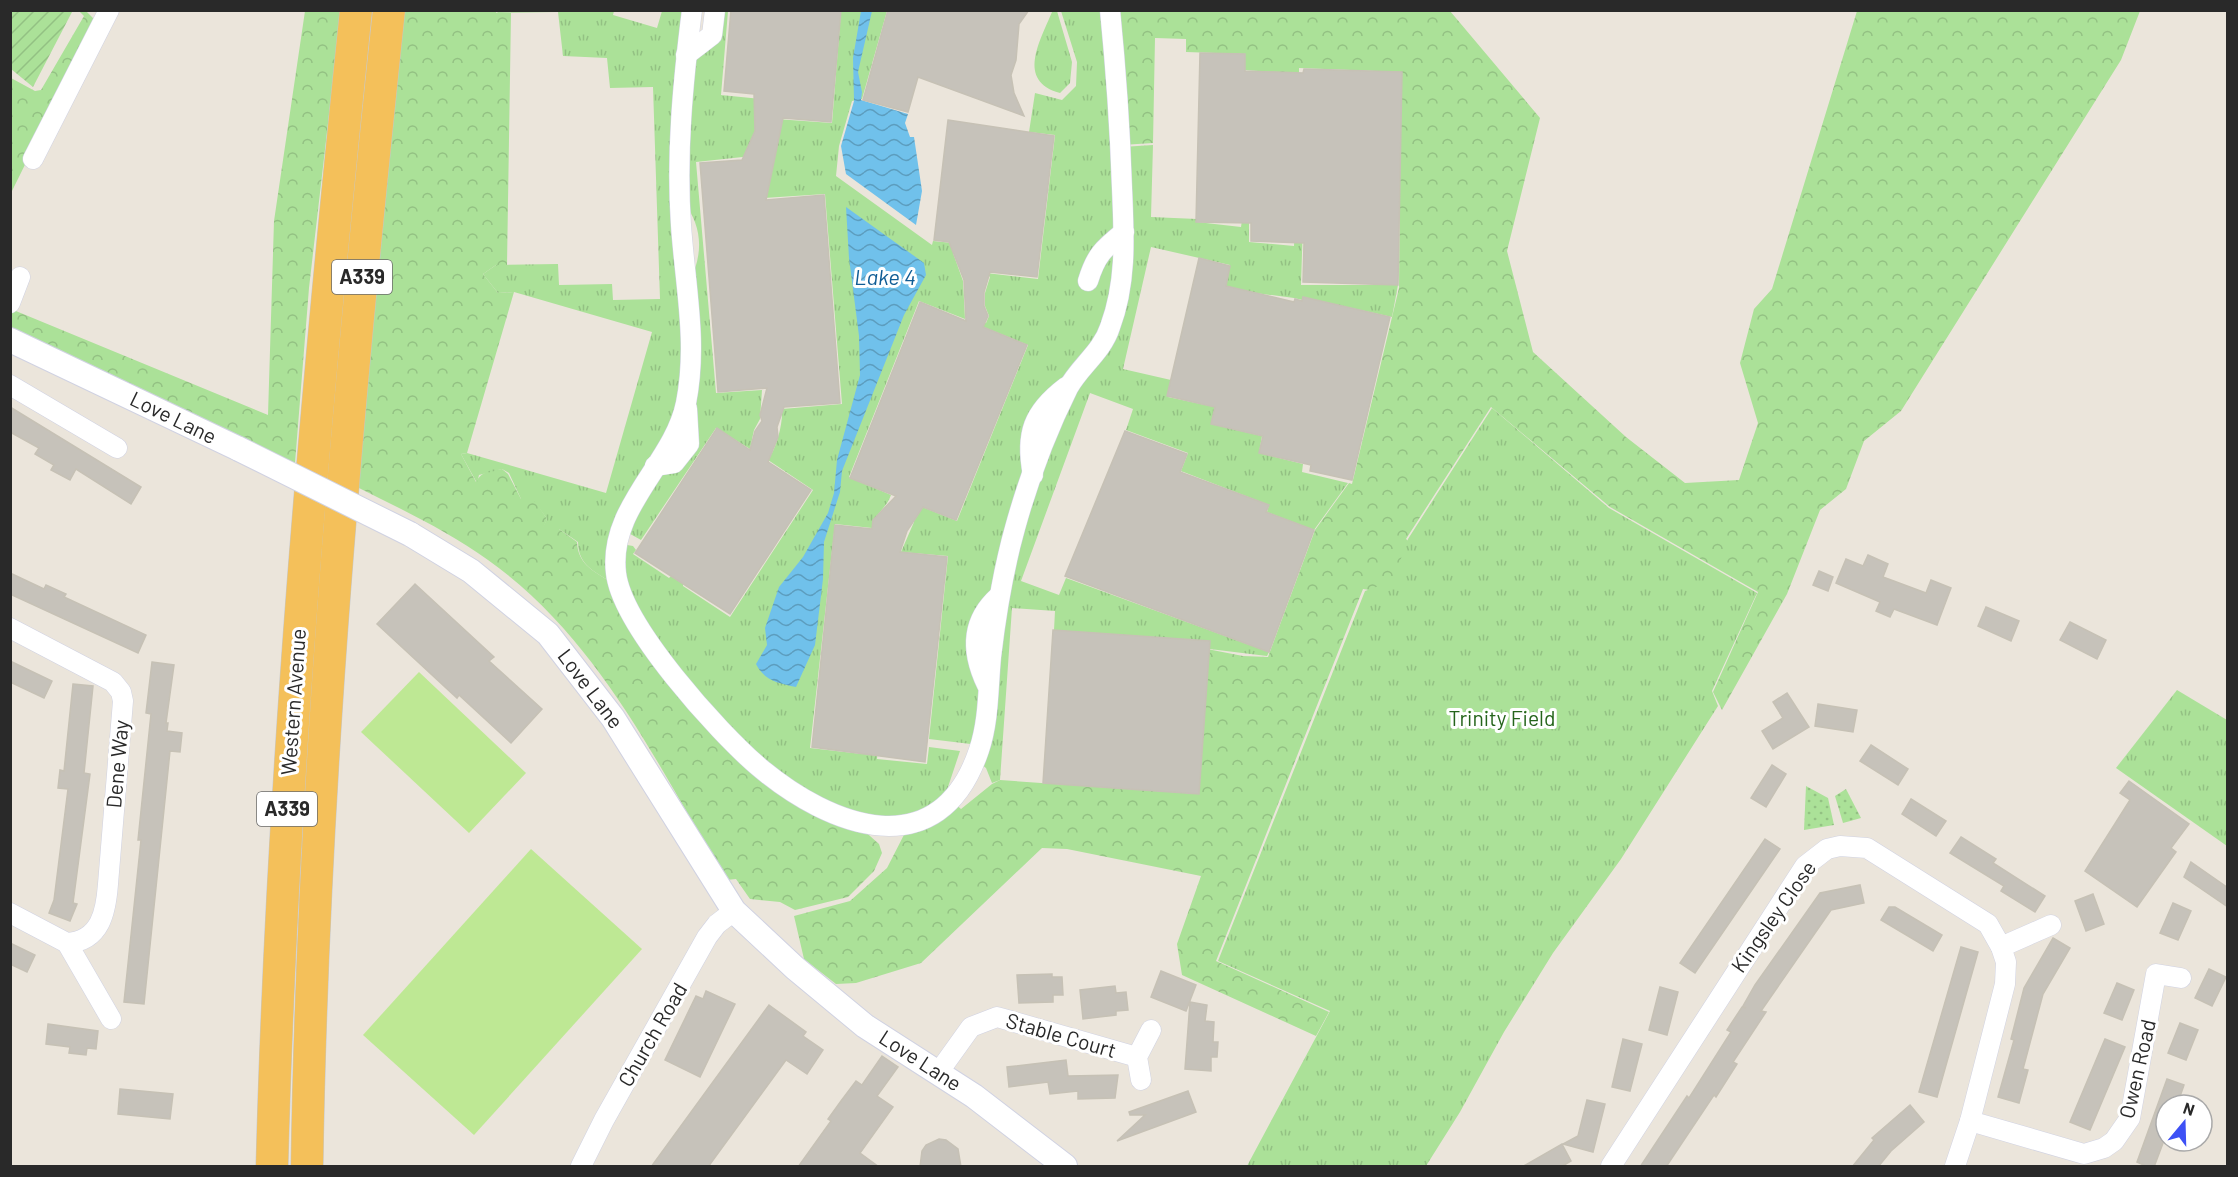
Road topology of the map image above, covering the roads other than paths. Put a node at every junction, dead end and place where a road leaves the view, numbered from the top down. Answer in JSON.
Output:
{"nodes":[{"id":1,"x":109,"y":10,"type":"edge"},
{"id":2,"x":356,"y":10,"type":"edge"},
{"id":3,"x":389,"y":10,"type":"edge"},
{"id":4,"x":692,"y":10,"type":"edge"},
{"id":5,"x":715,"y":10,"type":"edge"},
{"id":6,"x":1110,"y":10,"type":"edge"},
{"id":7,"x":686,"y":56,"type":"junction"},
{"id":8,"x":33,"y":159,"type":"dead end"},
{"id":9,"x":1124,"y":232,"type":"junction"},
{"id":10,"x":20,"y":277,"type":"dead end"},
{"id":11,"x":1088,"y":281,"type":"dead end"},
{"id":12,"x":10,"y":303,"type":"edge"},
{"id":13,"x":10,"y":340,"type":"edge"},
{"id":14,"x":10,"y":385,"type":"edge"},
{"id":15,"x":117,"y":448,"type":"dead end"},
{"id":16,"x":10,"y":628,"type":"edge"},
{"id":17,"x":734,"y":911,"type":"junction"},
{"id":18,"x":10,"y":913,"type":"edge"},
{"id":19,"x":2051,"y":925,"type":"dead end"},
{"id":20,"x":67,"y":943,"type":"junction"},
{"id":21,"x":2001,"y":947,"type":"junction"},
{"id":22,"x":2181,"y":978,"type":"dead end"},
{"id":23,"x":111,"y":1019,"type":"dead end"},
{"id":24,"x":1151,"y":1030,"type":"dead end"},
{"id":25,"x":1137,"y":1057,"type":"junction"},
{"id":26,"x":938,"y":1073,"type":"junction"},
{"id":27,"x":1141,"y":1080,"type":"dead end"},
{"id":28,"x":1970,"y":1121,"type":"junction"},
{"id":29,"x":272,"y":1167,"type":"edge"},
{"id":30,"x":307,"y":1167,"type":"edge"},
{"id":31,"x":581,"y":1167,"type":"edge"},
{"id":32,"x":1065,"y":1167,"type":"edge"},
{"id":33,"x":1611,"y":1167,"type":"edge"},
{"id":34,"x":1954,"y":1167,"type":"edge"}],
"edges":[{"from":1,"to":8,"type":"street"},
{"from":2,"to":29,"type":"highway","name":"Western Avenue","number":"A339"},
{"from":3,"to":30,"type":"highway","name":"Western Avenue","number":"A339"},
{"from":4,"to":7,"type":"street"},
{"from":5,"to":7,"type":"street"},
{"from":6,"to":9,"type":"street"},
{"from":7,"to":9,"type":"street"},
{"from":9,"to":11,"type":"street"},
{"from":10,"to":12,"type":"street"},
{"from":13,"to":17,"type":"street","name":"Love Lane","bridge":true},
{"from":14,"to":15,"type":"street"},
{"from":16,"to":20,"type":"street","name":"Dene Way"},
{"from":17,"to":26,"type":"street","name":"Love Lane"},
{"from":17,"to":31,"type":"street","name":"Church Road"},
{"from":18,"to":20,"type":"street"},
{"from":19,"to":21,"type":"street"},
{"from":20,"to":23,"type":"street"},
{"from":21,"to":28,"type":"street","name":"Kingsley Close"},
{"from":21,"to":33,"type":"street","name":"Kingsley Close"},
{"from":22,"to":28,"type":"street","name":"Owen Road"},
{"from":24,"to":25,"type":"street","name":"Stable Court"},
{"from":25,"to":26,"type":"street","name":"Stable Court"},
{"from":25,"to":27,"type":"street","name":"Stable Court"},
{"from":26,"to":32,"type":"street","name":"Love Lane"},
{"from":28,"to":34,"type":"street","name":"Kingsley Close"}]}
